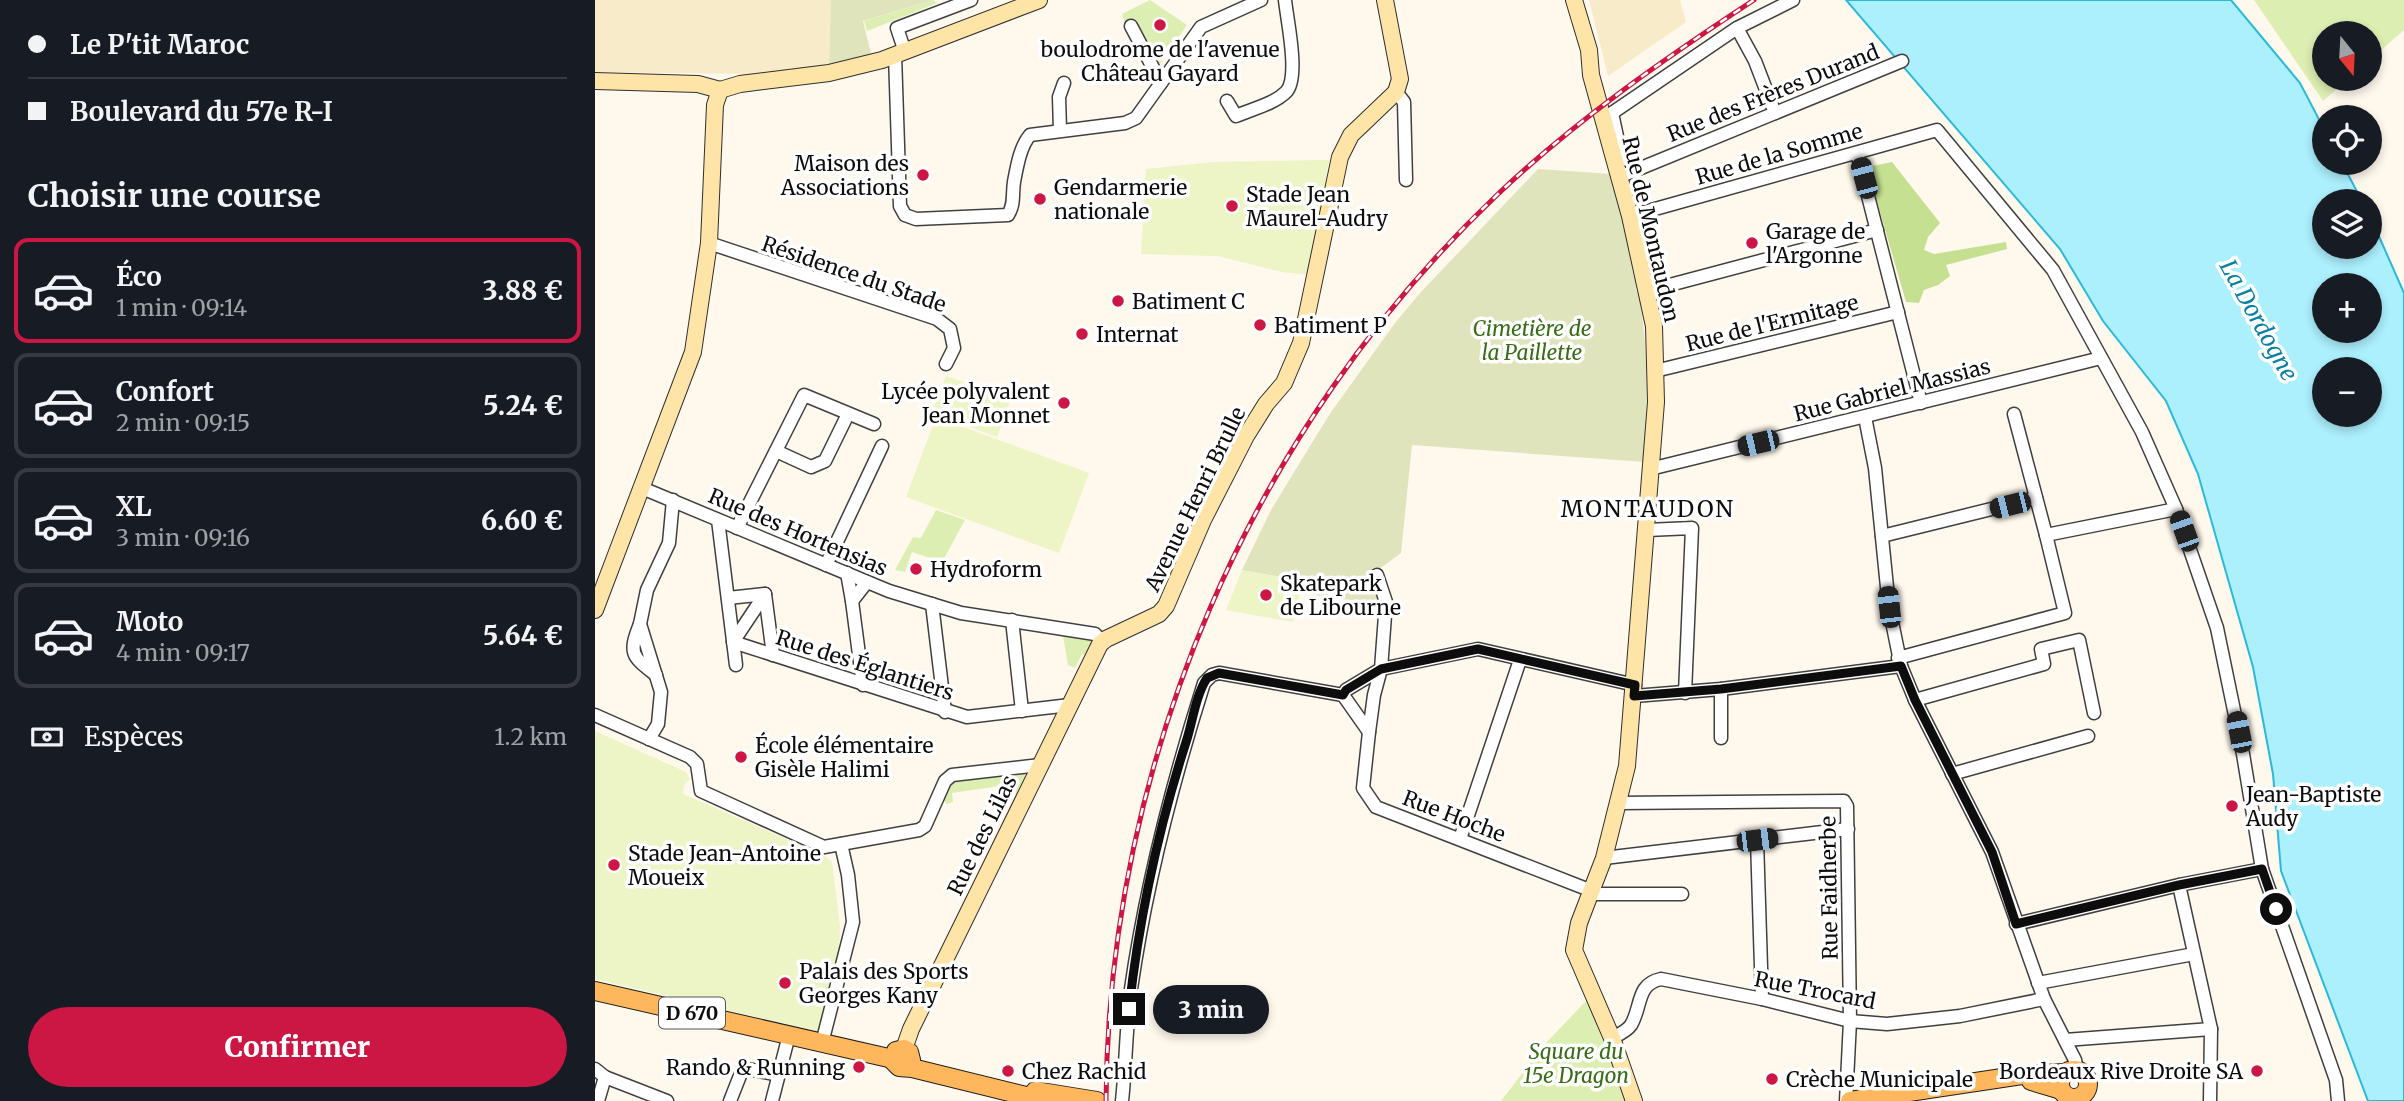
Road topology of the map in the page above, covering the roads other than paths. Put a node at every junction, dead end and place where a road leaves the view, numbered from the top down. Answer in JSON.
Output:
{"nodes":[{"id":1,"x":971,"y":0,"type":"edge"},
{"id":2,"x":1261,"y":0,"type":"edge"},
{"id":3,"x":1285,"y":0,"type":"edge"},
{"id":4,"x":1385,"y":0,"type":"edge"},
{"id":5,"x":1574,"y":0,"type":"edge"},
{"id":6,"x":1793,"y":0,"type":"edge"},
{"id":7,"x":1031,"y":2,"type":"edge"},
{"id":8,"x":946,"y":10,"type":"junction"},
{"id":9,"x":1131,"y":26,"type":"dead end"},
{"id":10,"x":1737,"y":28,"type":"junction"},
{"id":11,"x":953,"y":33,"type":"junction"},
{"id":12,"x":900,"y":54,"type":"junction"},
{"id":13,"x":1902,"y":61,"type":"dead end"},
{"id":14,"x":595,"y":81,"type":"edge"},
{"id":15,"x":1064,"y":83,"type":"dead end"},
{"id":16,"x":1161,"y":83,"type":"junction"},
{"id":17,"x":720,"y":90,"type":"junction"},
{"id":18,"x":1396,"y":92,"type":"junction"},
{"id":19,"x":1227,"y":101,"type":"dead end"},
{"id":20,"x":1775,"y":113,"type":"junction"},
{"id":21,"x":1607,"y":114,"type":"junction"},
{"id":22,"x":1060,"y":130,"type":"junction"},
{"id":23,"x":1857,"y":153,"type":"junction"},
{"id":24,"x":1619,"y":177,"type":"junction"},
{"id":25,"x":1406,"y":180,"type":"dead end"},
{"id":26,"x":1630,"y":216,"type":"junction"},
{"id":27,"x":1877,"y":230,"type":"junction"},
{"id":28,"x":709,"y":243,"type":"junction"},
{"id":29,"x":1647,"y":291,"type":"junction"},
{"id":30,"x":1898,"y":312,"type":"junction"},
{"id":31,"x":2101,"y":358,"type":"junction"},
{"id":32,"x":946,"y":364,"type":"dead end"},
{"id":33,"x":1655,"y":371,"type":"junction"},
{"id":34,"x":1921,"y":402,"type":"junction"},
{"id":35,"x":848,"y":414,"type":"junction"},
{"id":36,"x":2014,"y":414,"type":"dead end"},
{"id":37,"x":1865,"y":417,"type":"junction"},
{"id":38,"x":874,"y":424,"type":"dead end"},
{"id":39,"x":882,"y":446,"type":"dead end"},
{"id":40,"x":776,"y":452,"type":"junction"},
{"id":41,"x":1650,"y":468,"type":"junction"},
{"id":42,"x":642,"y":488,"type":"junction"},
{"id":43,"x":2036,"y":498,"type":"junction"},
{"id":44,"x":673,"y":500,"type":"junction"},
{"id":45,"x":2176,"y":509,"type":"junction"},
{"id":46,"x":718,"y":520,"type":"junction"},
{"id":47,"x":737,"y":528,"type":"junction"},
{"id":48,"x":1647,"y":530,"type":"junction"},
{"id":49,"x":2046,"y":535,"type":"junction"},
{"id":50,"x":1881,"y":536,"type":"junction"},
{"id":51,"x":826,"y":565,"type":"junction"},
{"id":52,"x":847,"y":573,"type":"junction"},
{"id":53,"x":1377,"y":575,"type":"dead end"},
{"id":54,"x":867,"y":582,"type":"junction"},
{"id":55,"x":765,"y":594,"type":"junction"},
{"id":56,"x":728,"y":598,"type":"junction"},
{"id":57,"x":852,"y":601,"type":"junction"},
{"id":58,"x":932,"y":604,"type":"junction"},
{"id":59,"x":949,"y":609,"type":"junction"},
{"id":60,"x":595,"y":610,"type":"edge"},
{"id":61,"x":1012,"y":620,"type":"junction"},
{"id":62,"x":935,"y":629,"type":"junction"},
{"id":63,"x":733,"y":642,"type":"junction"},
{"id":64,"x":1103,"y":642,"type":"junction"},
{"id":65,"x":773,"y":655,"type":"junction"},
{"id":66,"x":1520,"y":660,"type":"junction"},
{"id":67,"x":1899,"y":662,"type":"junction"},
{"id":68,"x":736,"y":665,"type":"dead end"},
{"id":69,"x":1381,"y":669,"type":"junction"},
{"id":70,"x":863,"y":685,"type":"junction"},
{"id":71,"x":1721,"y":689,"type":"junction"},
{"id":72,"x":1635,"y":690,"type":"junction"},
{"id":73,"x":1685,"y":692,"type":"junction"},
{"id":74,"x":1343,"y":695,"type":"junction"},
{"id":75,"x":1915,"y":700,"type":"junction"},
{"id":76,"x":1070,"y":705,"type":"junction"},
{"id":77,"x":1022,"y":711,"type":"junction"},
{"id":78,"x":944,"y":712,"type":"junction"},
{"id":79,"x":2094,"y":713,"type":"dead end"},
{"id":80,"x":595,"y":715,"type":"edge"},
{"id":81,"x":1369,"y":732,"type":"junction"},
{"id":82,"x":2088,"y":736,"type":"dead end"},
{"id":83,"x":1721,"y":738,"type":"dead end"},
{"id":84,"x":649,"y":739,"type":"junction"},
{"id":85,"x":1040,"y":765,"type":"junction"},
{"id":86,"x":1952,"y":774,"type":"junction"},
{"id":87,"x":1618,"y":803,"type":"junction"},
{"id":88,"x":1848,"y":829,"type":"junction"},
{"id":89,"x":1460,"y":839,"type":"junction"},
{"id":90,"x":1757,"y":840,"type":"junction"},
{"id":91,"x":841,"y":844,"type":"junction"},
{"id":92,"x":1604,"y":858,"type":"junction"},
{"id":93,"x":2262,"y":869,"type":"junction"},
{"id":94,"x":2179,"y":885,"type":"junction"},
{"id":95,"x":1591,"y":892,"type":"junction"},
{"id":96,"x":1682,"y":894,"type":"dead end"},
{"id":97,"x":2016,"y":924,"type":"junction"},
{"id":98,"x":2194,"y":954,"type":"junction"},
{"id":99,"x":2038,"y":983,"type":"junction"},
{"id":100,"x":595,"y":991,"type":"edge"},
{"id":101,"x":1762,"y":999,"type":"junction"},
{"id":102,"x":2044,"y":999,"type":"junction"},
{"id":103,"x":1850,"y":1021,"type":"junction"},
{"id":104,"x":2211,"y":1029,"type":"junction"},
{"id":105,"x":789,"y":1035,"type":"junction"},
{"id":106,"x":2065,"y":1040,"type":"junction"},
{"id":107,"x":822,"y":1043,"type":"junction"},
{"id":108,"x":1614,"y":1044,"type":"junction"},
{"id":109,"x":904,"y":1058,"type":"junction"},
{"id":110,"x":600,"y":1073,"type":"edge"},
{"id":111,"x":779,"y":1075,"type":"junction"},
{"id":112,"x":2067,"y":1078,"type":"junction"},
{"id":113,"x":2086,"y":1097,"type":"edge"},
{"id":114,"x":598,"y":1101,"type":"edge"},
{"id":115,"x":667,"y":1101,"type":"edge"},
{"id":116,"x":730,"y":1101,"type":"edge"},
{"id":117,"x":772,"y":1101,"type":"edge"},
{"id":118,"x":1046,"y":1101,"type":"edge"},
{"id":119,"x":1097,"y":1101,"type":"edge"},
{"id":120,"x":1122,"y":1101,"type":"edge"},
{"id":121,"x":1632,"y":1101,"type":"edge"},
{"id":122,"x":1848,"y":1101,"type":"edge"},
{"id":123,"x":1896,"y":1101,"type":"edge"},
{"id":124,"x":2210,"y":1101,"type":"edge"},
{"id":125,"x":2338,"y":1101,"type":"edge"}],
"edges":[{"from":1,"to":8,"type":"street"},
{"from":2,"to":16,"type":"street"},
{"from":3,"to":19,"type":"street"},
{"from":4,"to":18,"type":"street"},
{"from":5,"to":21,"type":"street","name":"Rue de Montaudon"},
{"from":6,"to":10,"type":"street"},
{"from":7,"to":11,"type":"street"},
{"from":8,"to":11,"type":"street"},
{"from":8,"to":12,"type":"street"},
{"from":9,"to":16,"type":"street"},
{"from":10,"to":20,"type":"street"},
{"from":10,"to":21,"type":"street"},
{"from":11,"to":12,"type":"street"},
{"from":12,"to":17,"type":"street"},
{"from":12,"to":22,"type":"street"},
{"from":13,"to":20,"type":"street","name":"Rue des Frères Durand"},
{"from":14,"to":17,"type":"street"},
{"from":15,"to":22,"type":"street"},
{"from":16,"to":22,"type":"street"},
{"from":17,"to":28,"type":"street"},
{"from":18,"to":25,"type":"street"},
{"from":18,"to":64,"type":"street","name":"Avenue Henri Brulle"},
{"from":20,"to":24,"type":"street","name":"Rue des Frères Durand"},
{"from":21,"to":24,"type":"street","name":"Rue de Montaudon"},
{"from":23,"to":26,"type":"street","name":"Rue de la Somme"},
{"from":23,"to":27,"type":"street"},
{"from":23,"to":31,"type":"street","name":"Rue de la Somme"},
{"from":24,"to":26,"type":"street","name":"Rue de Montaudon"},
{"from":26,"to":29,"type":"street","name":"Rue de Montaudon"},
{"from":27,"to":29,"type":"street"},
{"from":27,"to":30,"type":"street"},
{"from":28,"to":32,"type":"street","name":"Résidence du Stade"},
{"from":28,"to":42,"type":"street"},
{"from":29,"to":33,"type":"street","name":"Rue de Montaudon"},
{"from":30,"to":33,"type":"street","name":"Rue de l'Ermitage"},
{"from":30,"to":34,"type":"street"},
{"from":31,"to":34,"type":"street","name":"Rue Gabriel Massias"},
{"from":31,"to":45,"type":"street"},
{"from":33,"to":41,"type":"street","name":"Rue de Montaudon"},
{"from":34,"to":37,"type":"street","name":"Rue Gabriel Massias"},
{"from":35,"to":38,"type":"street"},
{"from":35,"to":40,"type":"street"},
{"from":35,"to":40,"type":"street"},
{"from":36,"to":43,"type":"street"},
{"from":37,"to":41,"type":"street","name":"Rue Gabriel Massias"},
{"from":37,"to":50,"type":"street"},
{"from":39,"to":51,"type":"street"},
{"from":40,"to":47,"type":"street"},
{"from":41,"to":48,"type":"street","name":"Rue de Montaudon"},
{"from":42,"to":44,"type":"street","name":"Rue des Hortensias"},
{"from":42,"to":60,"type":"street"},
{"from":43,"to":49,"type":"street"},
{"from":43,"to":50,"type":"street"},
{"from":44,"to":46,"type":"street","name":"Rue des Hortensias"},
{"from":44,"to":84,"type":"street"},
{"from":45,"to":49,"type":"street"},
{"from":45,"to":93,"type":"street"},
{"from":46,"to":47,"type":"street","name":"Rue des Hortensias"},
{"from":46,"to":56,"type":"street"},
{"from":47,"to":51,"type":"street","name":"Rue des Hortensias"},
{"from":48,"to":72,"type":"street","name":"Rue de Montaudon"},
{"from":48,"to":73,"type":"street"},
{"from":49,"to":67,"type":"street"},
{"from":50,"to":67,"type":"street"},
{"from":51,"to":52,"type":"street","name":"Rue des Hortensias"},
{"from":52,"to":54,"type":"street","name":"Rue des Hortensias"},
{"from":52,"to":57,"type":"street"},
{"from":53,"to":69,"type":"street","name":"Rue Hoche"},
{"from":54,"to":57,"type":"street"},
{"from":54,"to":58,"type":"street","name":"Rue des Hortensias"},
{"from":55,"to":56,"type":"street"},
{"from":55,"to":63,"type":"street"},
{"from":55,"to":65,"type":"street"},
{"from":56,"to":63,"type":"street"},
{"from":57,"to":70,"type":"street"},
{"from":58,"to":59,"type":"street","name":"Rue des Hortensias"},
{"from":58,"to":62,"type":"street"},
{"from":59,"to":61,"type":"street","name":"Rue des Hortensias"},
{"from":59,"to":62,"type":"street"},
{"from":61,"to":64,"type":"street","name":"Rue des Hortensias"},
{"from":61,"to":77,"type":"street"},
{"from":62,"to":78,"type":"street"},
{"from":63,"to":65,"type":"street","name":"Rue des Églantiers"},
{"from":63,"to":68,"type":"street"},
{"from":64,"to":76,"type":"street","name":"Rue des Lilas"},
{"from":65,"to":70,"type":"street","name":"Rue des Églantiers"},
{"from":66,"to":69,"type":"street"},
{"from":66,"to":72,"type":"street"},
{"from":66,"to":89,"type":"street"},
{"from":67,"to":71,"type":"street"},
{"from":67,"to":75,"type":"street"},
{"from":69,"to":74,"type":"street"},
{"from":69,"to":81,"type":"street","name":"Rue Hoche"},
{"from":70,"to":78,"type":"street","name":"Rue des Églantiers"},
{"from":71,"to":73,"type":"street"},
{"from":71,"to":83,"type":"street"},
{"from":72,"to":73,"type":"street"},
{"from":72,"to":87,"type":"street","name":"Rue de Montaudon"},
{"from":74,"to":81,"type":"street"},
{"from":74,"to":120,"type":"street"},
{"from":75,"to":79,"type":"street"},
{"from":75,"to":86,"type":"street"},
{"from":76,"to":77,"type":"street","name":"Rue des Églantiers"},
{"from":76,"to":85,"type":"street","name":"Rue des Lilas"},
{"from":77,"to":78,"type":"street","name":"Rue des Églantiers"},
{"from":80,"to":84,"type":"street"},
{"from":81,"to":89,"type":"street","name":"Rue Hoche"},
{"from":82,"to":86,"type":"street"},
{"from":84,"to":91,"type":"street"},
{"from":85,"to":91,"type":"street"},
{"from":85,"to":109,"type":"street","name":"Rue des Lilas"},
{"from":86,"to":97,"type":"street"},
{"from":87,"to":88,"type":"street","name":"Rue Faidherbe"},
{"from":87,"to":92,"type":"street","name":"Rue de Montaudon"},
{"from":88,"to":90,"type":"street"},
{"from":88,"to":103,"type":"street","name":"Rue Faidherbe"},
{"from":89,"to":95,"type":"street","name":"Rue Hoche"},
{"from":90,"to":92,"type":"street"},
{"from":90,"to":101,"type":"street"},
{"from":91,"to":107,"type":"street"},
{"from":92,"to":95,"type":"street","name":"Rue de Montaudon"},
{"from":93,"to":94,"type":"street"},
{"from":93,"to":125,"type":"street"},
{"from":94,"to":97,"type":"street"},
{"from":94,"to":98,"type":"street"},
{"from":95,"to":96,"type":"street"},
{"from":95,"to":108,"type":"street","name":"Rue de Montaudon"},
{"from":97,"to":99,"type":"street"},
{"from":98,"to":99,"type":"street"},
{"from":98,"to":104,"type":"street"},
{"from":99,"to":102,"type":"street"},
{"from":100,"to":105,"type":"main road","number":"D 670"},
{"from":101,"to":103,"type":"street","name":"Rue Trocard"},
{"from":101,"to":108,"type":"street","name":"Rue Trocard"},
{"from":102,"to":103,"type":"street","name":"Rue Trocard"},
{"from":102,"to":106,"type":"street"},
{"from":103,"to":122,"type":"street","name":"Rue Faidherbe"},
{"from":104,"to":106,"type":"street"},
{"from":104,"to":124,"type":"street"},
{"from":105,"to":107,"type":"main road","number":"D 670"},
{"from":105,"to":111,"type":"street"},
{"from":106,"to":112,"type":"street"},
{"from":107,"to":109,"type":"main road","number":"D 670"},
{"from":108,"to":121,"type":"street","name":"Rue de Montaudon"},
{"from":109,"to":118,"type":"main road","number":"D 670"},
{"from":109,"to":119,"type":"main road","number":"D 670"},
{"from":110,"to":114,"type":"street"},
{"from":110,"to":115,"type":"street"},
{"from":111,"to":116,"type":"street"},
{"from":111,"to":117,"type":"street"},
{"from":112,"to":113,"type":"main road"},
{"from":112,"to":113,"type":"main road"},
{"from":112,"to":122,"type":"main road"},
{"from":112,"to":123,"type":"main road"}]}
